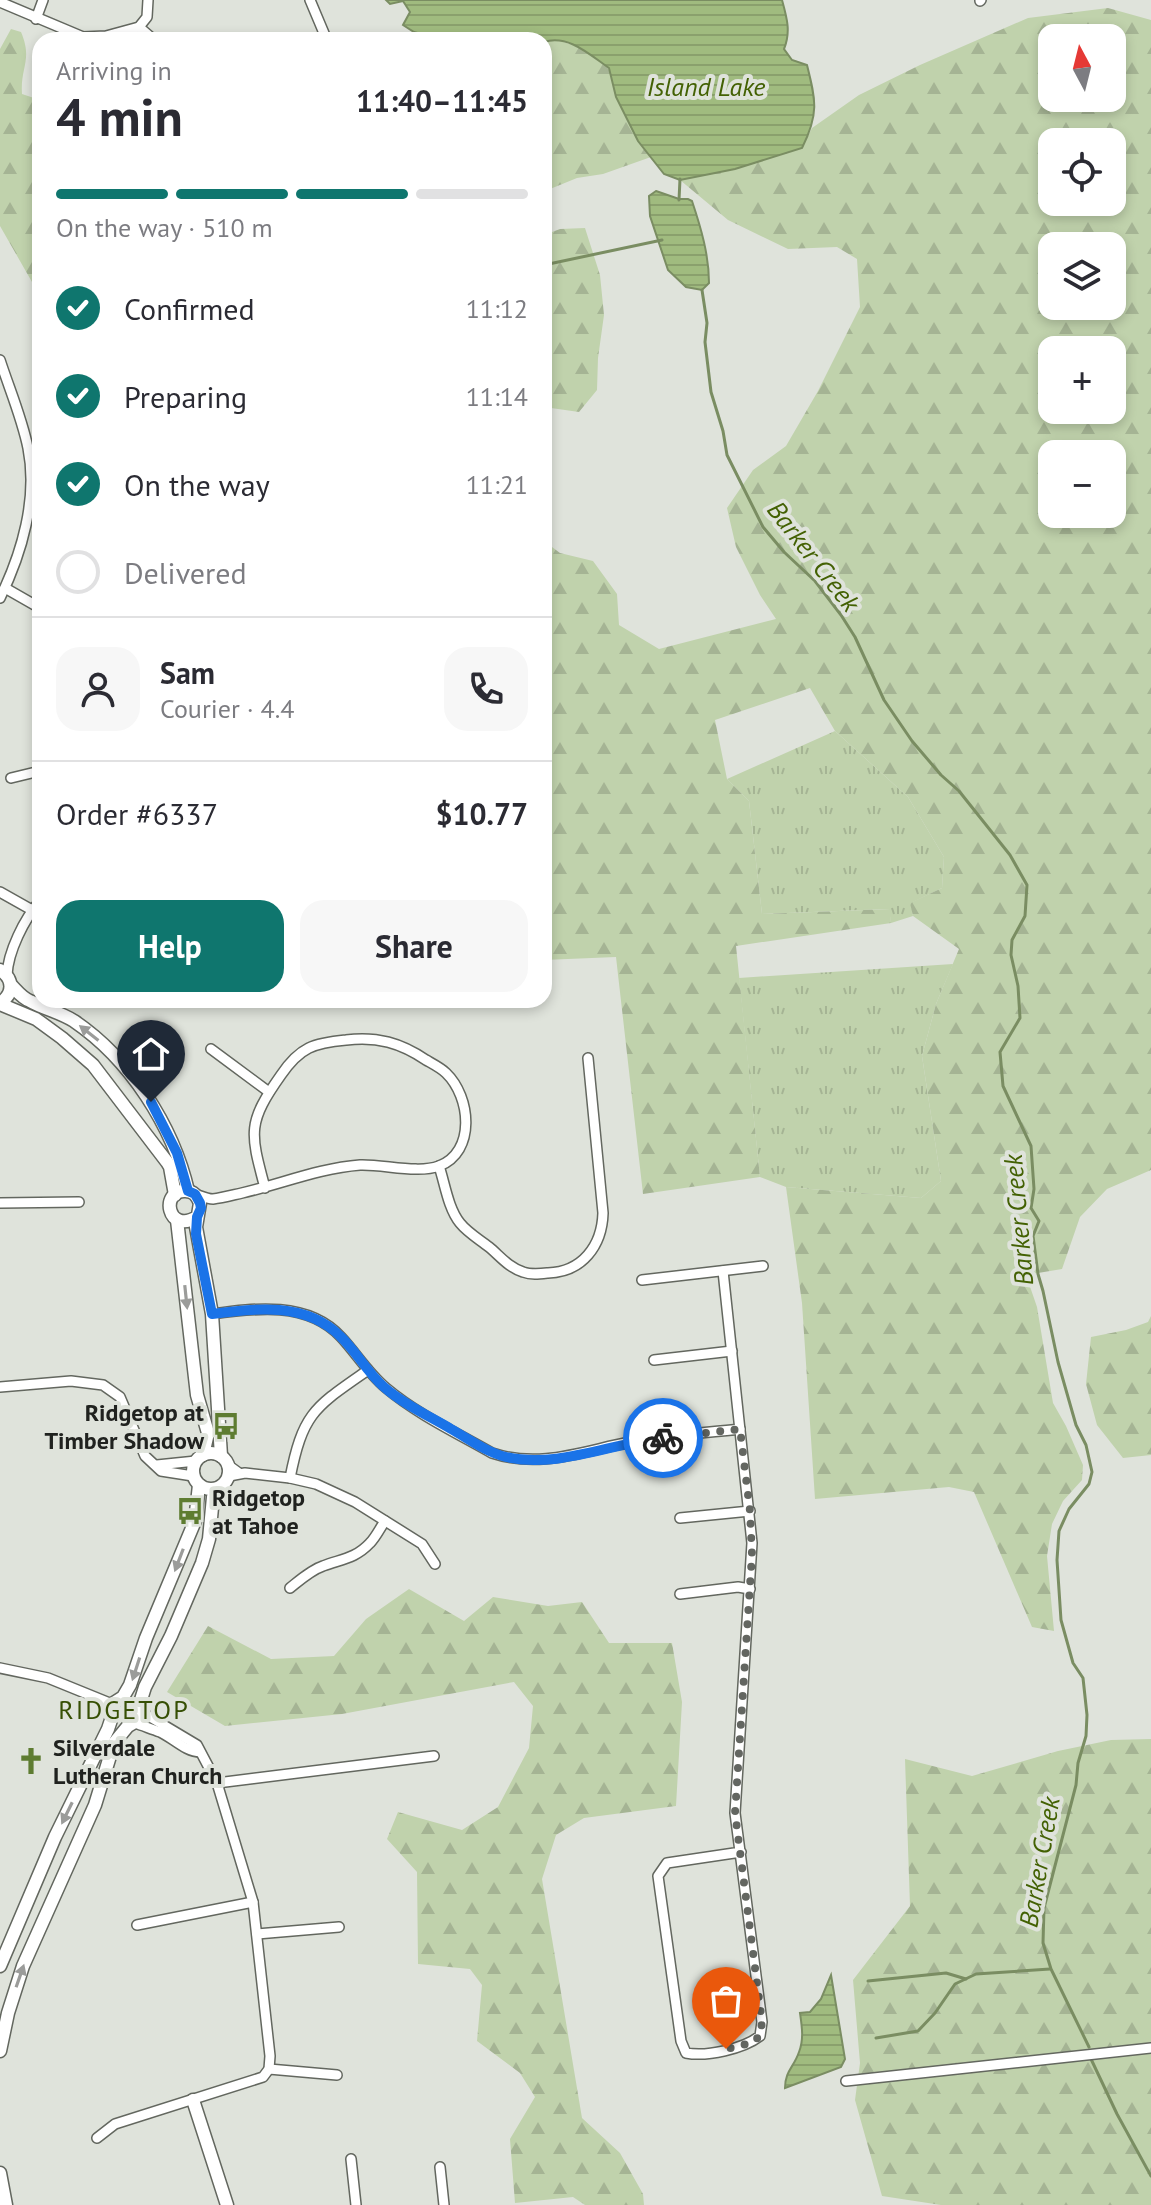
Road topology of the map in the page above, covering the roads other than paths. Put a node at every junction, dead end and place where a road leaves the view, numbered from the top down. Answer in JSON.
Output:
{"nodes":[{"id":1,"x":43,"y":0,"type":"edge"},
{"id":2,"x":148,"y":0,"type":"edge"},
{"id":3,"x":310,"y":0,"type":"edge"},
{"id":4,"x":0,"y":2,"type":"edge"},
{"id":5,"x":36,"y":19,"type":"junction"},
{"id":6,"x":139,"y":27,"type":"junction"},
{"id":7,"x":70,"y":32,"type":"edge"},
{"id":8,"x":121,"y":32,"type":"edge"},
{"id":9,"x":145,"y":32,"type":"edge"},
{"id":10,"x":323,"y":32,"type":"edge"},
{"id":11,"x":0,"y":360,"type":"edge"},
{"id":12,"x":2,"y":593,"type":"edge"},
{"id":13,"x":32,"y":605,"type":"edge"},
{"id":14,"x":32,"y":773,"type":"edge"},
{"id":15,"x":11,"y":778,"type":"dead end"},
{"id":16,"x":0,"y":892,"type":"edge"},
{"id":17,"x":32,"y":910,"type":"joint"},
{"id":18,"x":5,"y":971,"type":"edge"},
{"id":19,"x":32,"y":1003,"type":"edge"},
{"id":20,"x":0,"y":1004,"type":"edge"},
{"id":21,"x":47,"y":1008,"type":"edge"},
{"id":22,"x":211,"y":1049,"type":"dead end"},
{"id":23,"x":588,"y":1058,"type":"dead end"},
{"id":24,"x":269,"y":1092,"type":"junction"},
{"id":25,"x":439,"y":1166,"type":"junction"},
{"id":26,"x":265,"y":1188,"type":"junction"},
{"id":27,"x":186,"y":1193,"type":"junction"},
{"id":28,"x":79,"y":1202,"type":"dead end"},
{"id":29,"x":0,"y":1203,"type":"edge"},
{"id":30,"x":202,"y":1208,"type":"junction"},
{"id":31,"x":177,"y":1220,"type":"junction"},
{"id":32,"x":763,"y":1266,"type":"dead end"},
{"id":33,"x":723,"y":1271,"type":"junction"},
{"id":34,"x":642,"y":1280,"type":"dead end"},
{"id":35,"x":212,"y":1314,"type":"junction"},
{"id":36,"x":732,"y":1351,"type":"junction"},
{"id":37,"x":654,"y":1360,"type":"dead end"},
{"id":38,"x":368,"y":1370,"type":"junction"},
{"id":39,"x":0,"y":1387,"type":"edge"},
{"id":40,"x":740,"y":1429,"type":"junction"},
{"id":41,"x":199,"y":1458,"type":"junction"},
{"id":42,"x":157,"y":1465,"type":"junction"},
{"id":43,"x":229,"y":1467,"type":"junction"},
{"id":44,"x":290,"y":1478,"type":"junction"},
{"id":45,"x":196,"y":1480,"type":"junction"},
{"id":46,"x":218,"y":1488,"type":"junction"},
{"id":47,"x":750,"y":1511,"type":"junction"},
{"id":48,"x":680,"y":1518,"type":"dead end"},
{"id":49,"x":385,"y":1521,"type":"junction"},
{"id":50,"x":435,"y":1564,"type":"dead end"},
{"id":51,"x":290,"y":1588,"type":"dead end"},
{"id":52,"x":750,"y":1589,"type":"junction"},
{"id":53,"x":680,"y":1594,"type":"dead end"},
{"id":54,"x":0,"y":1668,"type":"edge"},
{"id":55,"x":115,"y":1706,"type":"junction"},
{"id":56,"x":135,"y":1716,"type":"junction"},
{"id":57,"x":434,"y":1756,"type":"dead end"},
{"id":58,"x":217,"y":1783,"type":"junction"},
{"id":59,"x":741,"y":1852,"type":"junction"},
{"id":60,"x":253,"y":1902,"type":"junction"},
{"id":61,"x":137,"y":1925,"type":"dead end"},
{"id":62,"x":339,"y":1927,"type":"dead end"},
{"id":63,"x":257,"y":1934,"type":"junction"},
{"id":64,"x":0,"y":1966,"type":"edge"},
{"id":65,"x":1151,"y":2048,"type":"edge"},
{"id":66,"x":0,"y":2051,"type":"edge"},
{"id":67,"x":269,"y":2069,"type":"junction"},
{"id":68,"x":337,"y":2075,"type":"dead end"},
{"id":69,"x":846,"y":2081,"type":"dead end"},
{"id":70,"x":193,"y":2100,"type":"junction"},
{"id":71,"x":97,"y":2138,"type":"dead end"},
{"id":72,"x":351,"y":2159,"type":"dead end"},
{"id":73,"x":440,"y":2167,"type":"dead end"},
{"id":74,"x":0,"y":2173,"type":"edge"},
{"id":75,"x":6,"y":2205,"type":"edge"},
{"id":76,"x":227,"y":2205,"type":"edge"},
{"id":77,"x":356,"y":2205,"type":"edge"},
{"id":78,"x":444,"y":2205,"type":"edge"}],
"edges":[{"from":1,"to":5,"type":"street"},
{"from":2,"to":6,"type":"street"},
{"from":3,"to":10,"type":"street"},
{"from":4,"to":5,"type":"street"},
{"from":5,"to":7,"type":"street"},
{"from":6,"to":8,"type":"street"},
{"from":6,"to":9,"type":"street"},
{"from":11,"to":12,"type":"street"},
{"from":12,"to":13,"type":"street"},
{"from":14,"to":15,"type":"street"},
{"from":16,"to":17,"type":"street"},
{"from":17,"to":18,"type":"street"},
{"from":19,"to":18,"type":"main road","one_way":true},
{"from":18,"to":20,"type":"main road"},
{"from":20,"to":27,"type":"main road"},
{"from":27,"to":21,"type":"main road","one_way":true},
{"from":22,"to":24,"type":"street"},
{"from":23,"to":25,"type":"street"},
{"from":24,"to":25,"type":"street"},
{"from":24,"to":26,"type":"street"},
{"from":25,"to":26,"type":"street"},
{"from":26,"to":30,"type":"street"},
{"from":27,"to":30,"type":"main road"},
{"from":27,"to":31,"type":"main road"},
{"from":28,"to":29,"type":"street"},
{"from":30,"to":31,"type":"main road"},
{"from":30,"to":35,"type":"main road"},
{"from":31,"to":41,"type":"main road","one_way":true},
{"from":32,"to":33,"type":"street"},
{"from":33,"to":34,"type":"street"},
{"from":33,"to":36,"type":"street"},
{"from":35,"to":38,"type":"street"},
{"from":35,"to":43,"type":"main road"},
{"from":36,"to":37,"type":"street"},
{"from":36,"to":40,"type":"street"},
{"from":38,"to":40,"type":"street"},
{"from":38,"to":44,"type":"street"},
{"from":39,"to":42,"type":"street"},
{"from":40,"to":47,"type":"street"},
{"from":41,"to":42,"type":"street"},
{"from":41,"to":43,"type":"main road"},
{"from":41,"to":45,"type":"main road"},
{"from":42,"to":45,"type":"street"},
{"from":43,"to":44,"type":"street"},
{"from":43,"to":46,"type":"main road"},
{"from":44,"to":49,"type":"street"},
{"from":45,"to":46,"type":"main road"},
{"from":45,"to":55,"type":"main road","one_way":true},
{"from":46,"to":56,"type":"main road"},
{"from":47,"to":48,"type":"street"},
{"from":47,"to":52,"type":"street"},
{"from":49,"to":50,"type":"street"},
{"from":49,"to":51,"type":"street"},
{"from":52,"to":53,"type":"street"},
{"from":52,"to":59,"type":"street"},
{"from":54,"to":55,"type":"street"},
{"from":55,"to":56,"type":"main road"},
{"from":55,"to":56,"type":"main road"},
{"from":55,"to":64,"type":"main road","one_way":true},
{"from":56,"to":58,"type":"street"},
{"from":66,"to":56,"type":"main road","one_way":true},
{"from":57,"to":58,"type":"street"},
{"from":58,"to":60,"type":"street"},
{"from":59,"to":59,"type":"street"},
{"from":60,"to":61,"type":"street"},
{"from":60,"to":63,"type":"street"},
{"from":62,"to":63,"type":"street"},
{"from":63,"to":67,"type":"street"},
{"from":65,"to":69,"type":"street"},
{"from":67,"to":68,"type":"street"},
{"from":67,"to":70,"type":"street"},
{"from":70,"to":71,"type":"street"},
{"from":70,"to":76,"type":"main road"},
{"from":72,"to":77,"type":"street"},
{"from":73,"to":78,"type":"street"},
{"from":74,"to":75,"type":"main road"}]}
